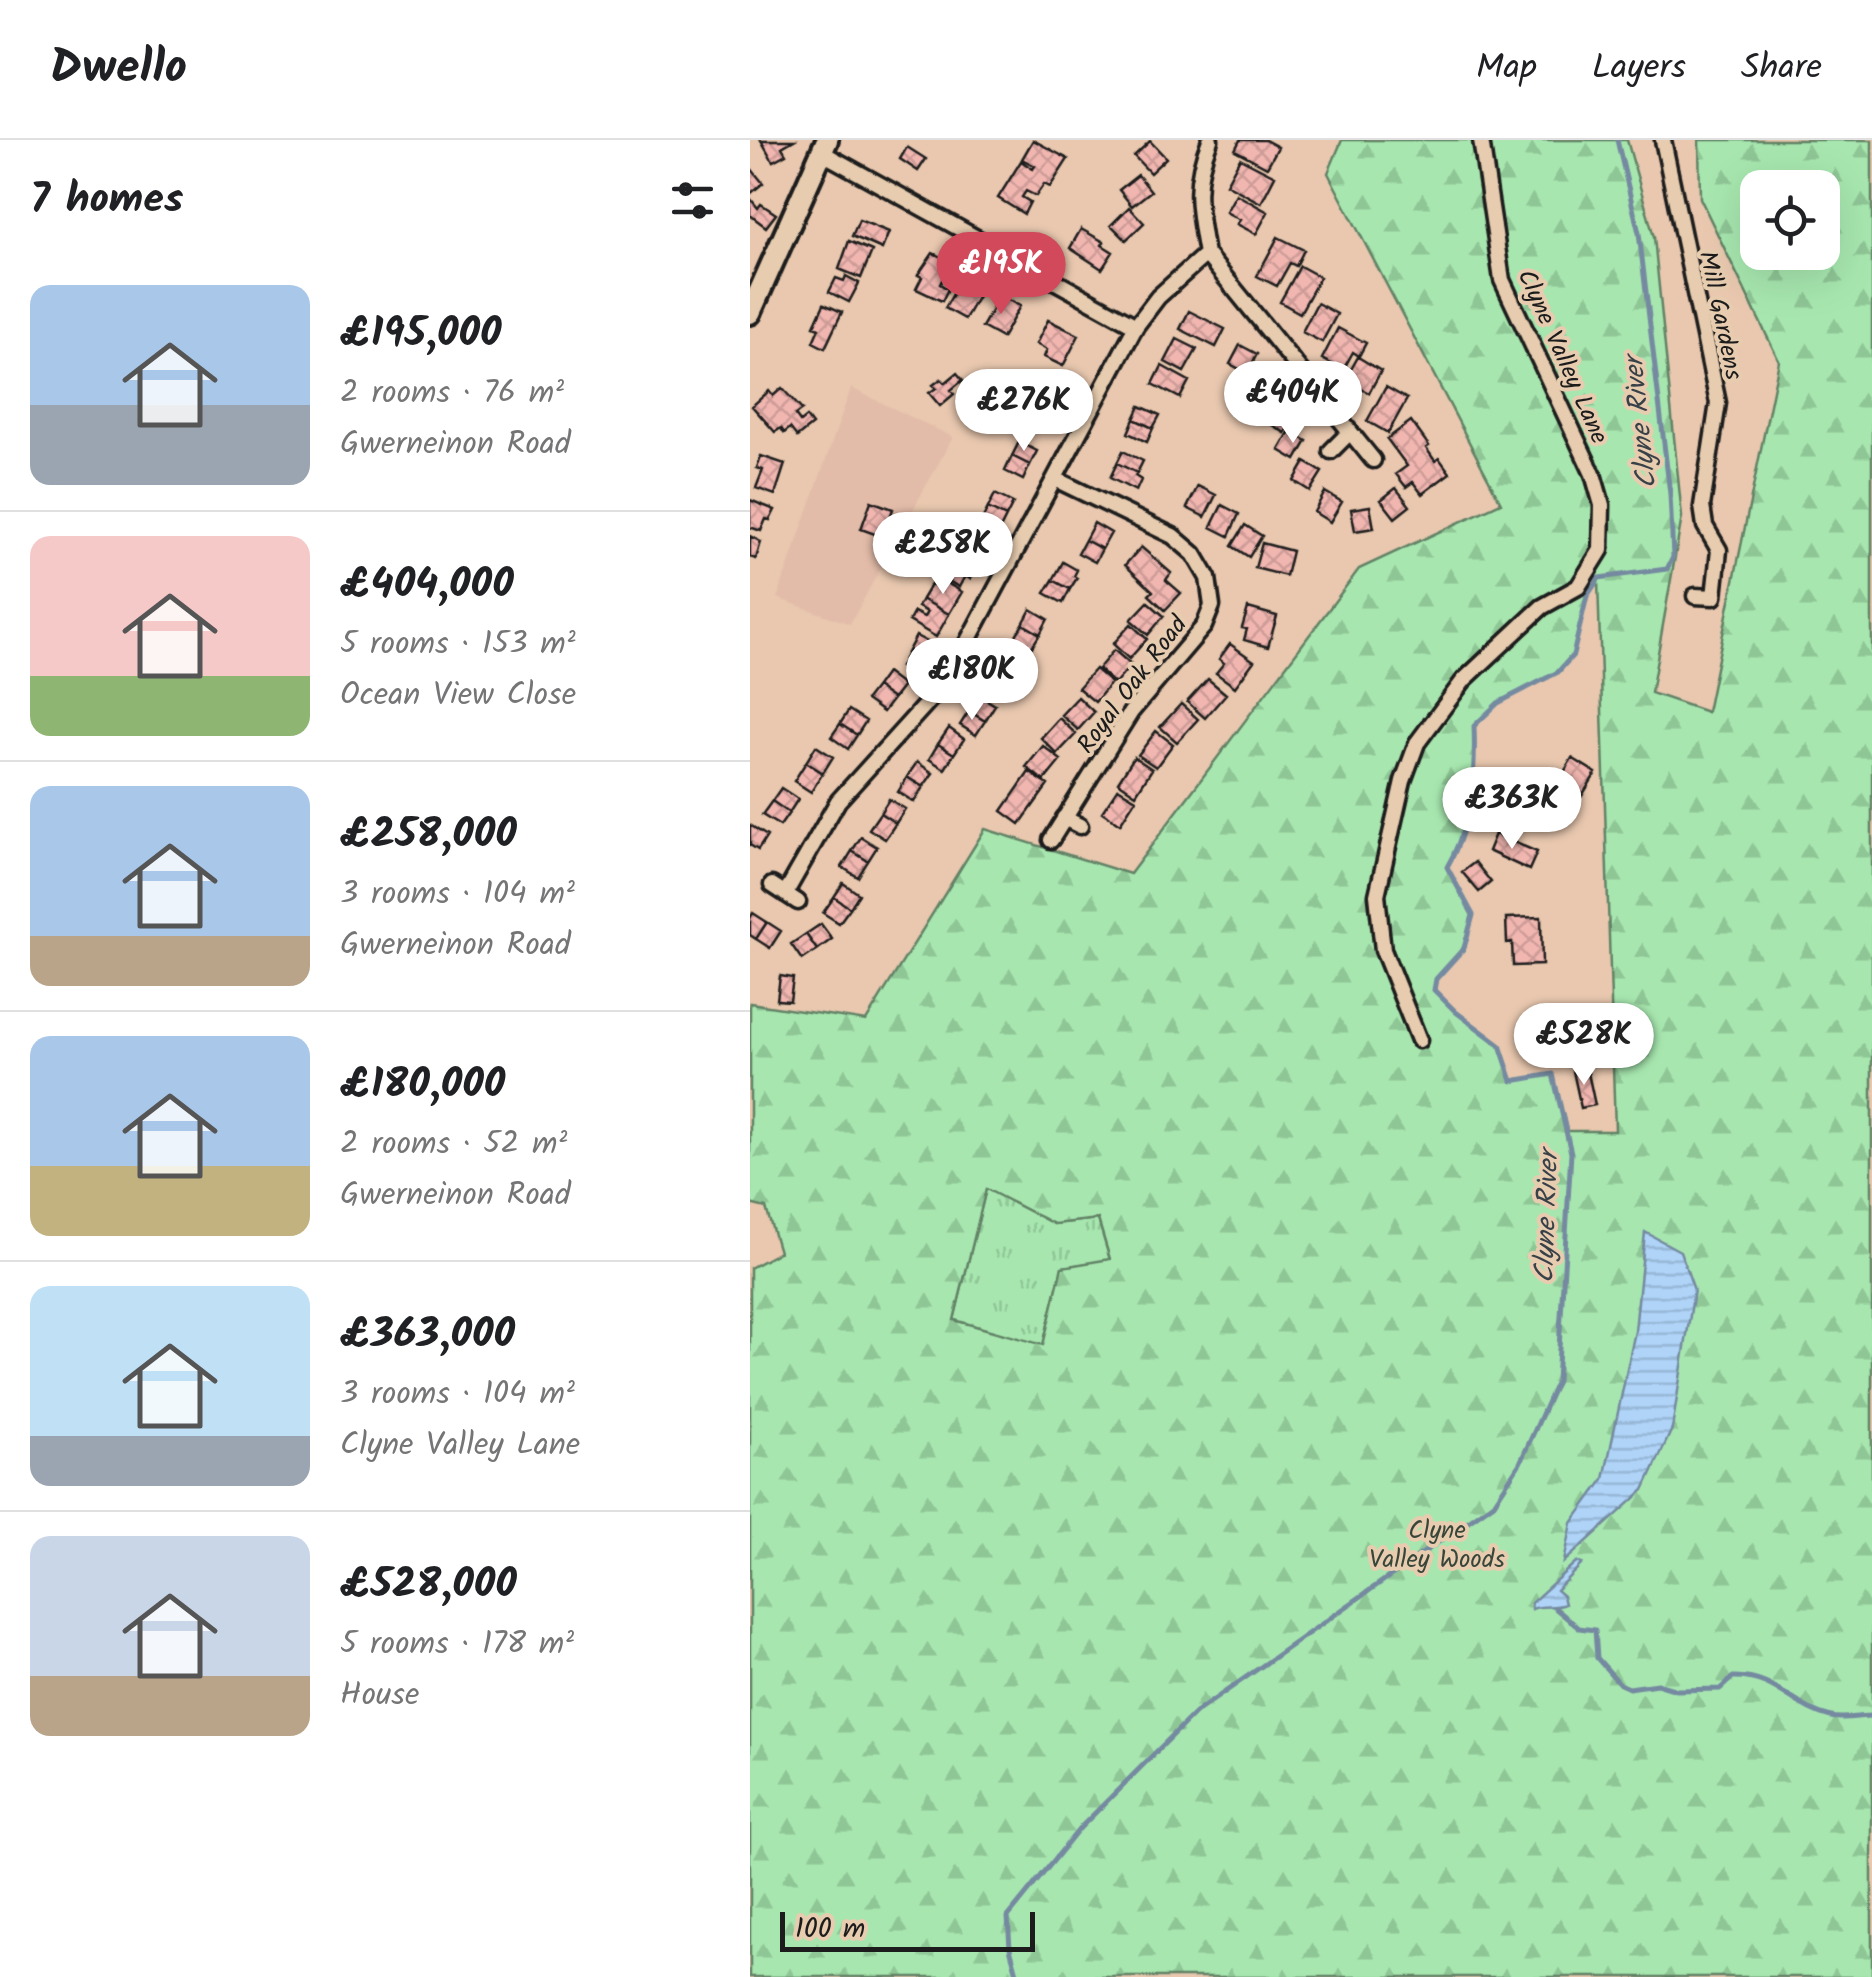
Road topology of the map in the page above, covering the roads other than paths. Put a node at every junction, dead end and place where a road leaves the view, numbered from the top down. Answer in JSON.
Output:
{"nodes":[{"id":1,"x":1210,"y":140,"type":"edge"},
{"id":2,"x":1481,"y":140,"type":"edge"},
{"id":3,"x":1662,"y":140,"type":"edge"},
{"id":4,"x":824,"y":146,"type":"edge"},
{"id":5,"x":1206,"y":254,"type":"junction"},
{"id":6,"x":750,"y":313,"type":"edge"},
{"id":7,"x":1136,"y":326,"type":"junction"},
{"id":8,"x":1350,"y":432,"type":"junction"},
{"id":9,"x":1330,"y":450,"type":"dead end"},
{"id":10,"x":1372,"y":460,"type":"dead end"},
{"id":11,"x":1056,"y":479,"type":"junction"},
{"id":12,"x":1695,"y":596,"type":"dead end"},
{"id":13,"x":1064,"y":818,"type":"junction"},
{"id":14,"x":1080,"y":826,"type":"dead end"},
{"id":15,"x":1051,"y":840,"type":"dead end"},
{"id":16,"x":772,"y":884,"type":"dead end"},
{"id":17,"x":1418,"y":1040,"type":"dead end"}],
"edges":[{"from":1,"to":5,"type":"street"},
{"from":2,"to":17,"type":"street","name":"Clyne Valley Lane"},
{"from":3,"to":12,"type":"street","name":"Mill Gardens"},
{"from":4,"to":6,"type":"main road"},
{"from":4,"to":7,"type":"street"},
{"from":5,"to":7,"type":"street"},
{"from":5,"to":8,"type":"street"},
{"from":7,"to":11,"type":"street"},
{"from":8,"to":9,"type":"street"},
{"from":8,"to":10,"type":"street"},
{"from":11,"to":13,"type":"street","name":"Royal Oak Road"},
{"from":11,"to":16,"type":"street"},
{"from":13,"to":14,"type":"street"},
{"from":13,"to":15,"type":"street","name":"Royal Oak Road"}]}
